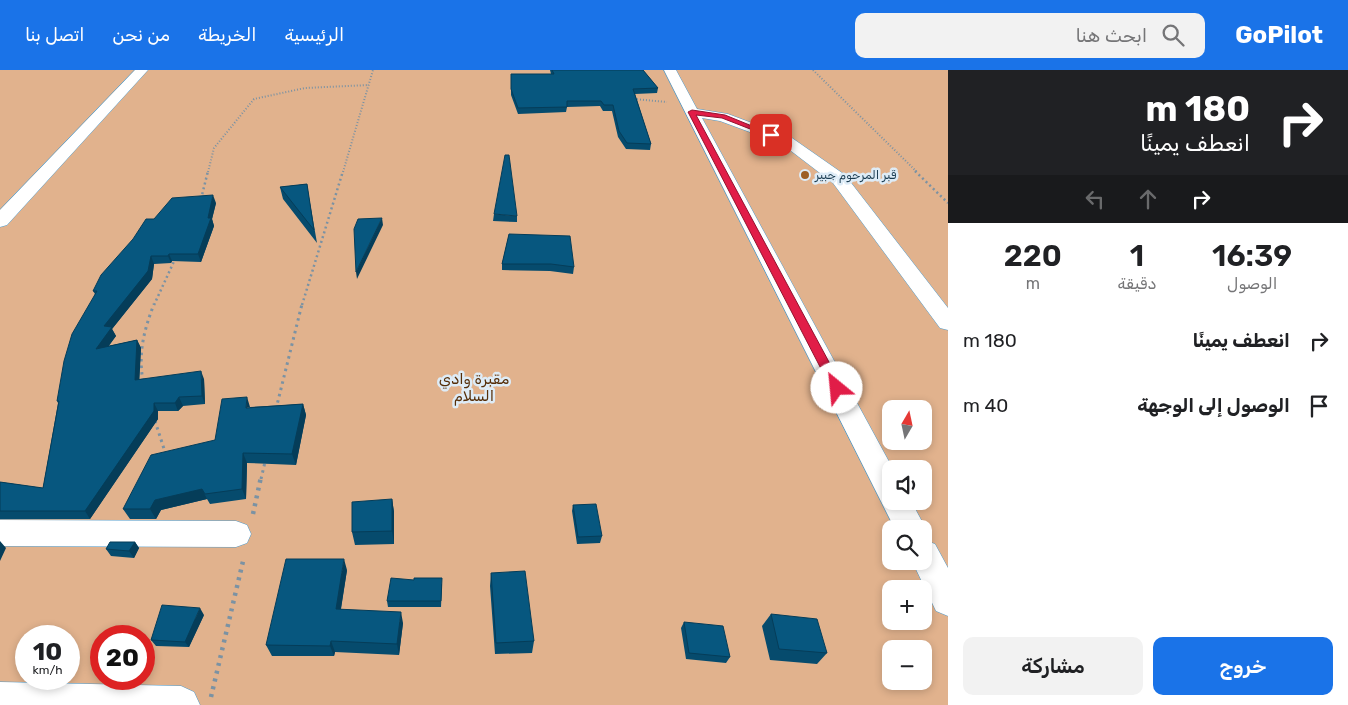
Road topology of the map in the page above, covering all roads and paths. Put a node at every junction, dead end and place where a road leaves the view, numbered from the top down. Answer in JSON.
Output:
{"nodes":[{"id":1,"x":142,"y":70,"type":"edge"},
{"id":2,"x":373,"y":70,"type":"edge"},
{"id":3,"x":670,"y":70,"type":"edge"},
{"id":4,"x":813,"y":70,"type":"edge"},
{"id":5,"x":369,"y":85,"type":"junction"},
{"id":6,"x":633,"y":99,"type":"edge"},
{"id":7,"x":690,"y":108,"type":"junction"},
{"id":8,"x":200,"y":201,"type":"edge"},
{"id":9,"x":948,"y":203,"type":"edge"},
{"id":10,"x":0,"y":221,"type":"edge"},
{"id":11,"x":177,"y":256,"type":"edge"},
{"id":12,"x":948,"y":323,"type":"edge"},
{"id":13,"x":146,"y":388,"type":"edge"},
{"id":14,"x":274,"y":415,"type":"edge"},
{"id":15,"x":154,"y":416,"type":"edge"},
{"id":16,"x":266,"y":454,"type":"edge"},
{"id":17,"x":167,"y":461,"type":"edge"},
{"id":18,"x":882,"y":475,"type":"edge"},
{"id":19,"x":0,"y":533,"type":"edge"},
{"id":20,"x":242,"y":534,"type":"junction"},
{"id":21,"x":932,"y":569,"type":"edge"},
{"id":22,"x":948,"y":600,"type":"edge"},
{"id":23,"x":0,"y":701,"type":"edge"},
{"id":24,"x":181,"y":705,"type":"edge"},
{"id":25,"x":209,"y":705,"type":"edge"}],
"edges":[{"from":1,"to":10,"type":"street"},
{"from":2,"to":5,"type":"path"},
{"from":3,"to":7,"type":"street"},
{"from":4,"to":9,"type":"path"},
{"from":5,"to":8,"type":"path"},
{"from":5,"to":14,"type":"path"},
{"from":6,"to":7,"type":"path"},
{"from":7,"to":12,"type":"street"},
{"from":7,"to":18,"type":"street"},
{"from":11,"to":13,"type":"path"},
{"from":15,"to":17,"type":"path"},
{"from":16,"to":20,"type":"path"},
{"from":19,"to":20,"type":"street"},
{"from":20,"to":25,"type":"path"},
{"from":21,"to":22,"type":"street"},
{"from":23,"to":24,"type":"street"}]}
